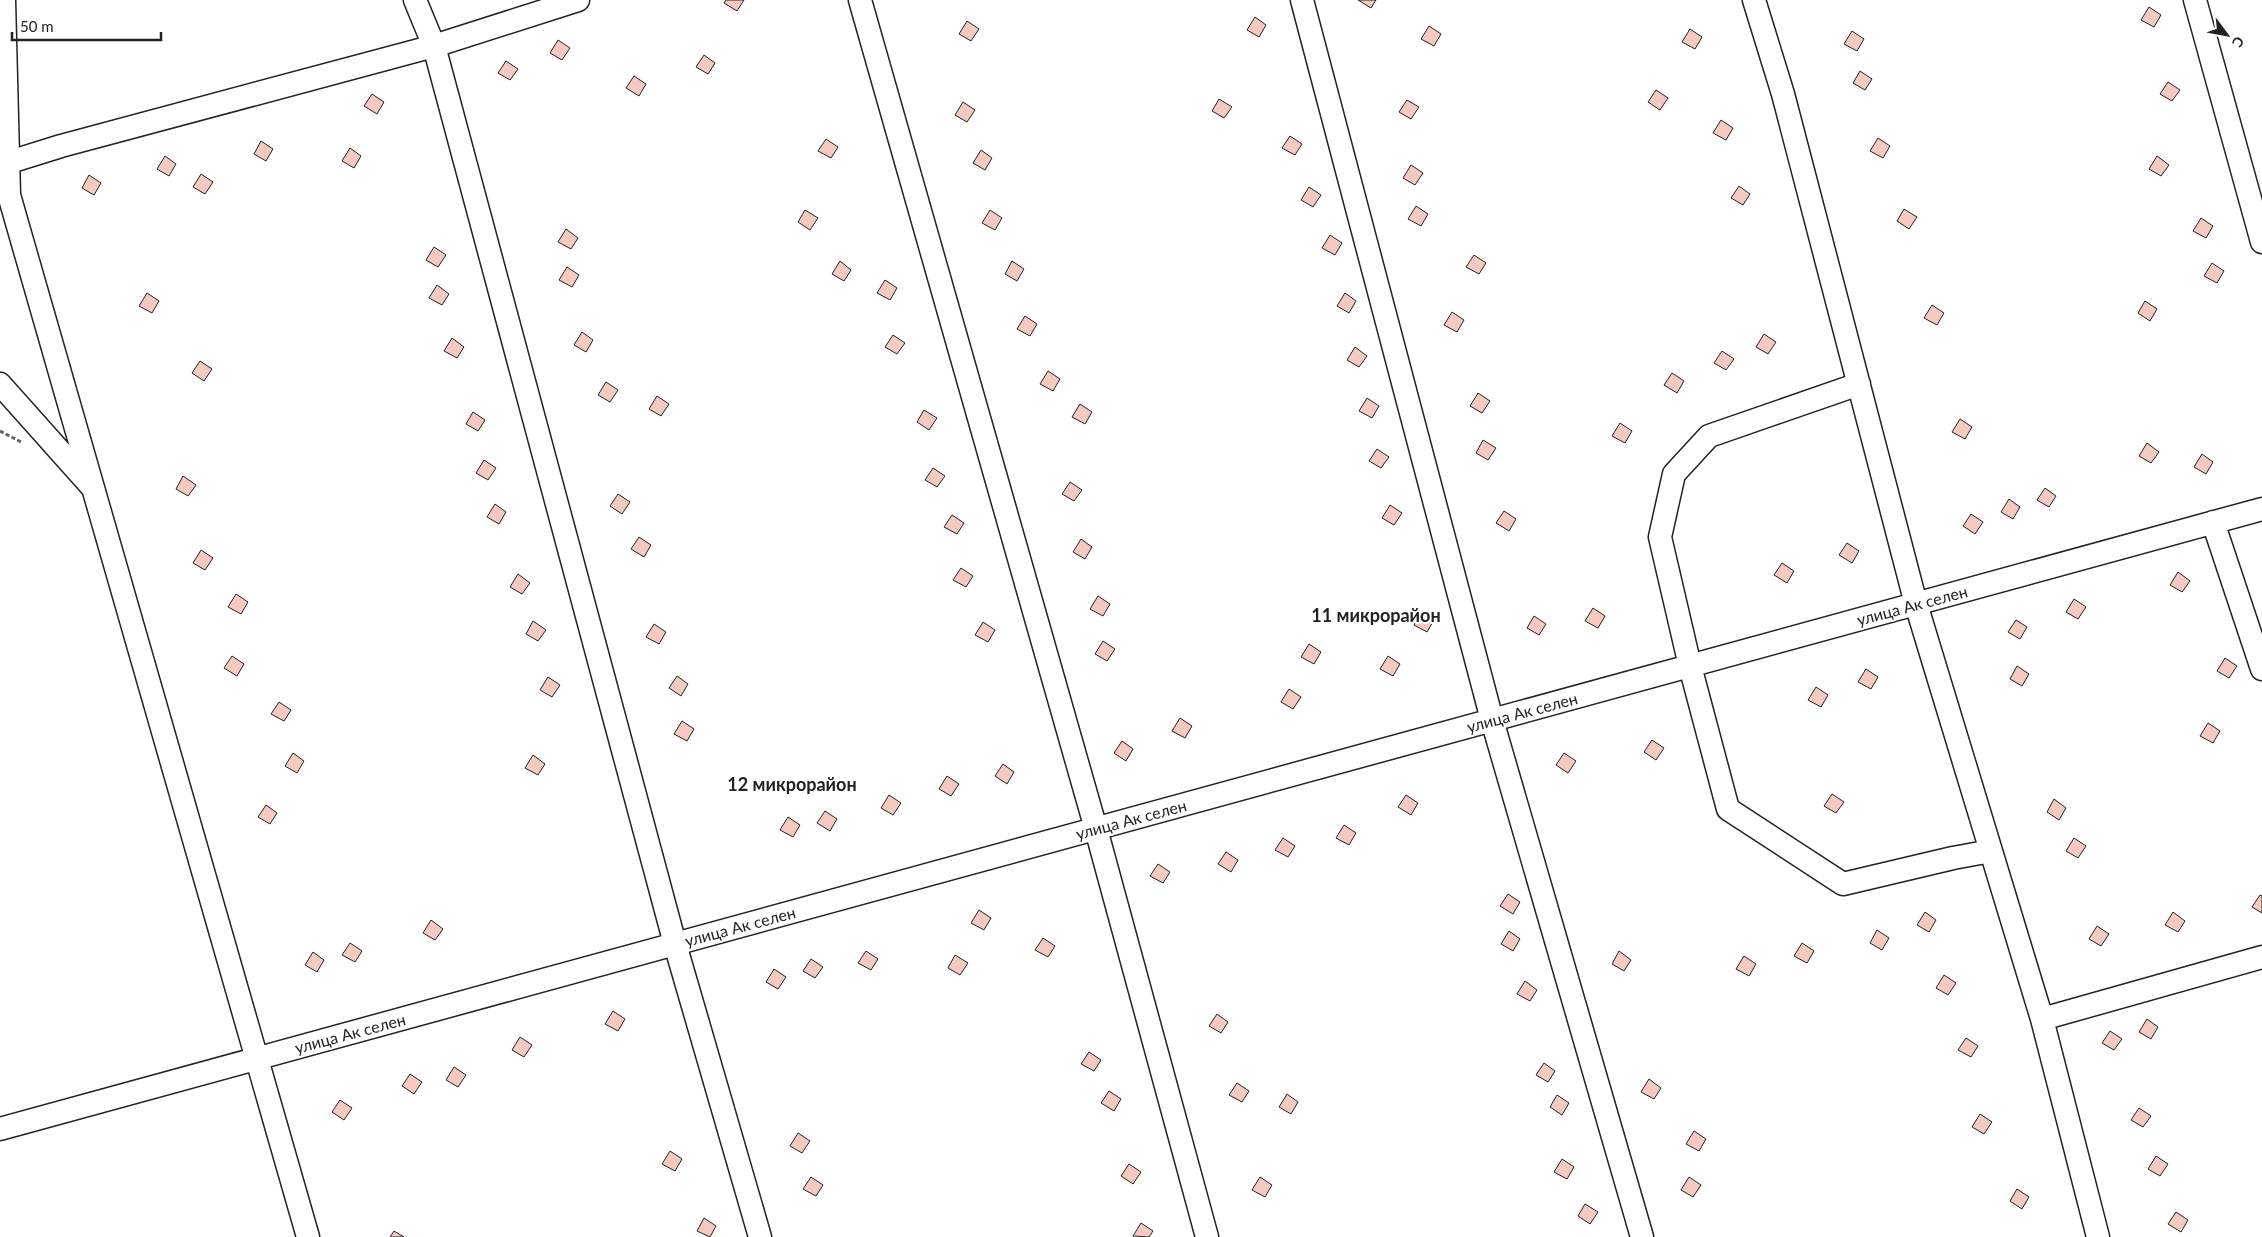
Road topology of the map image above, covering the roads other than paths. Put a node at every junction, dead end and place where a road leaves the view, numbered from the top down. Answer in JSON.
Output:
{"nodes":[{"id":1,"x":4,"y":0,"type":"edge"},
{"id":2,"x":415,"y":0,"type":"edge"},
{"id":3,"x":578,"y":0,"type":"edge"},
{"id":4,"x":860,"y":0,"type":"edge"},
{"id":5,"x":1302,"y":0,"type":"edge"},
{"id":6,"x":1754,"y":0,"type":"edge"},
{"id":7,"x":2195,"y":0,"type":"edge"},
{"id":8,"x":434,"y":46,"type":"junction"},
{"id":9,"x":4,"y":164,"type":"edge"},
{"id":10,"x":2262,"y":242,"type":"edge"},
{"id":11,"x":0,"y":384,"type":"edge"},
{"id":12,"x":1859,"y":384,"type":"junction"},
{"id":13,"x":94,"y":490,"type":"junction"},
{"id":14,"x":2262,"y":509,"type":"edge"},
{"id":15,"x":2213,"y":522,"type":"junction"},
{"id":16,"x":1916,"y":604,"type":"junction"},
{"id":17,"x":1690,"y":666,"type":"junction"},
{"id":18,"x":2262,"y":669,"type":"edge"},
{"id":19,"x":1492,"y":720,"type":"junction"},
{"id":20,"x":1096,"y":829,"type":"junction"},
{"id":21,"x":1991,"y":851,"type":"junction"},
{"id":22,"x":674,"y":944,"type":"junction"},
{"id":23,"x":2262,"y":957,"type":"edge"},
{"id":24,"x":2042,"y":1019,"type":"junction"},
{"id":25,"x":258,"y":1058,"type":"junction"},
{"id":26,"x":0,"y":1129,"type":"edge"},
{"id":27,"x":308,"y":1237,"type":"edge"},
{"id":28,"x":760,"y":1237,"type":"edge"},
{"id":29,"x":1207,"y":1237,"type":"edge"},
{"id":30,"x":1642,"y":1237,"type":"edge"},
{"id":31,"x":2098,"y":1237,"type":"edge"}],
"edges":[{"from":1,"to":9,"type":"street"},
{"from":2,"to":8,"type":"street"},
{"from":3,"to":8,"type":"street"},
{"from":4,"to":20,"type":"street"},
{"from":5,"to":19,"type":"street"},
{"from":6,"to":12,"type":"street"},
{"from":7,"to":10,"type":"street"},
{"from":8,"to":9,"type":"street"},
{"from":8,"to":22,"type":"street"},
{"from":9,"to":13,"type":"street"},
{"from":11,"to":13,"type":"street"},
{"from":12,"to":16,"type":"street"},
{"from":12,"to":17,"type":"street"},
{"from":13,"to":25,"type":"street"},
{"from":14,"to":15,"type":"street","name":"улица Ак селен"},
{"from":15,"to":16,"type":"street","name":"улица Ак селен"},
{"from":15,"to":18,"type":"street"},
{"from":16,"to":17,"type":"street","name":"улица Ак селен"},
{"from":16,"to":21,"type":"street"},
{"from":17,"to":19,"type":"street","name":"улица Ак селен"},
{"from":17,"to":21,"type":"street"},
{"from":19,"to":20,"type":"street","name":"улица Ак селен"},
{"from":19,"to":30,"type":"street"},
{"from":20,"to":22,"type":"street","name":"улица Ак селен"},
{"from":20,"to":29,"type":"street"},
{"from":21,"to":24,"type":"street"},
{"from":22,"to":25,"type":"street","name":"улица Ак селен"},
{"from":22,"to":28,"type":"street"},
{"from":23,"to":24,"type":"street"},
{"from":24,"to":31,"type":"street"},
{"from":25,"to":26,"type":"street","name":"улица Ак селен"},
{"from":25,"to":27,"type":"street"}]}
